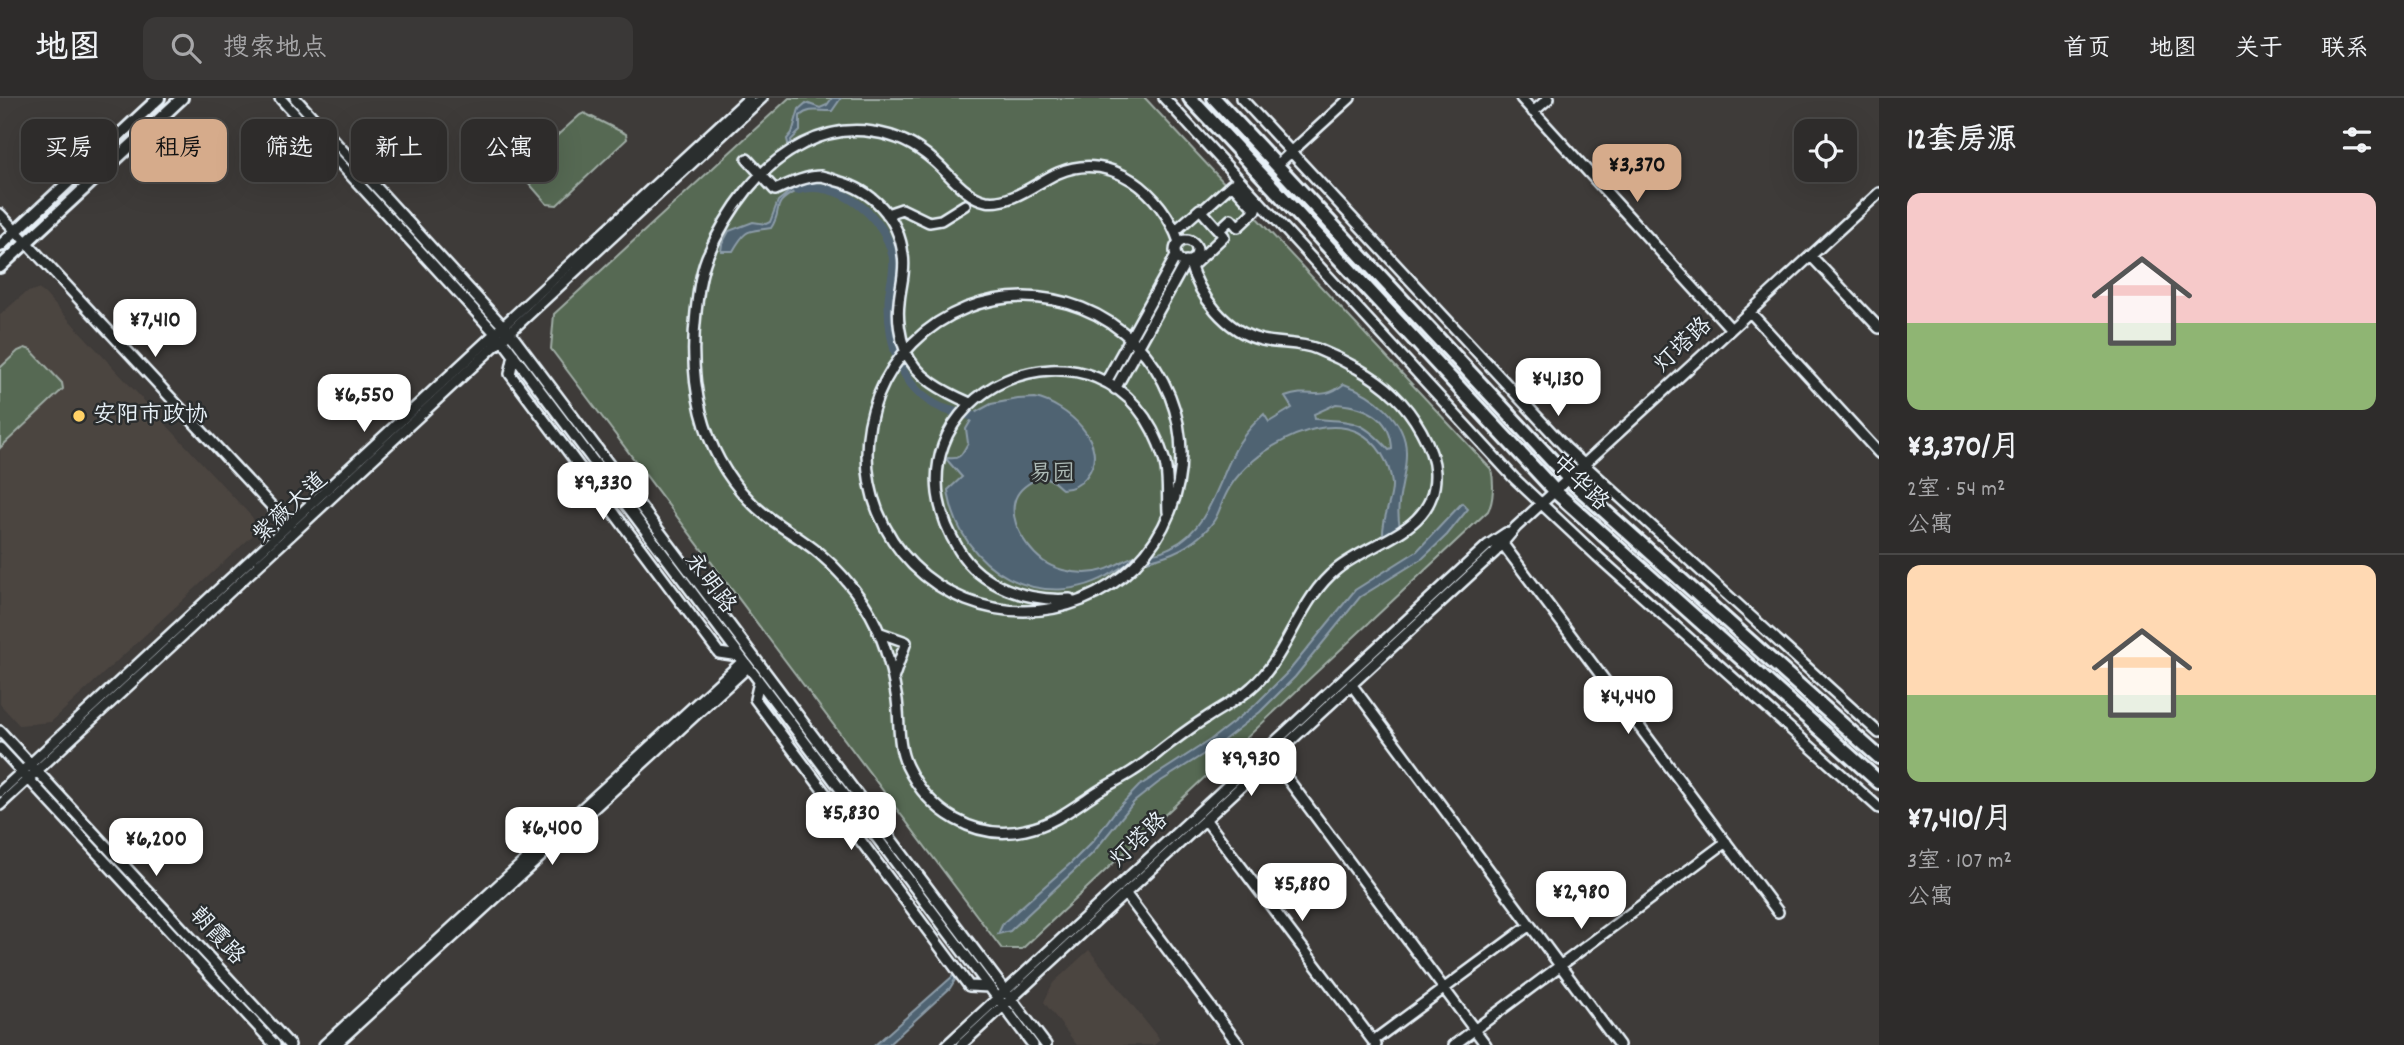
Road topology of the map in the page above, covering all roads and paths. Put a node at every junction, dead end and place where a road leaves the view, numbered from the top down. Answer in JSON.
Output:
{"nodes":[{"id":1,"x":159,"y":98,"type":"edge"},
{"id":2,"x":182,"y":98,"type":"edge"},
{"id":3,"x":280,"y":98,"type":"edge"},
{"id":4,"x":295,"y":98,"type":"edge"},
{"id":5,"x":749,"y":98,"type":"edge"},
{"id":6,"x":762,"y":98,"type":"edge"},
{"id":7,"x":1164,"y":98,"type":"edge"},
{"id":8,"x":1190,"y":98,"type":"edge"},
{"id":9,"x":1214,"y":98,"type":"edge"},
{"id":10,"x":1241,"y":98,"type":"edge"},
{"id":11,"x":1350,"y":98,"type":"edge"},
{"id":12,"x":1521,"y":98,"type":"edge"},
{"id":13,"x":1549,"y":98,"type":"edge"},
{"id":14,"x":1534,"y":113,"type":"junction"},
{"id":15,"x":1292,"y":152,"type":"junction"},
{"id":16,"x":747,"y":159,"type":"dead end"},
{"id":17,"x":1277,"y":166,"type":"junction"},
{"id":18,"x":761,"y":174,"type":"junction"},
{"id":19,"x":1879,"y":193,"type":"edge"},
{"id":20,"x":965,"y":205,"type":"dead end"},
{"id":21,"x":1202,"y":211,"type":"junction"},
{"id":22,"x":0,"y":214,"type":"edge"},
{"id":23,"x":887,"y":214,"type":"junction"},
{"id":24,"x":1219,"y":230,"type":"junction"},
{"id":25,"x":16,"y":231,"type":"junction"},
{"id":26,"x":1175,"y":231,"type":"junction"},
{"id":27,"x":1179,"y":242,"type":"junction"},
{"id":28,"x":27,"y":243,"type":"junction"},
{"id":29,"x":0,"y":246,"type":"edge"},
{"id":30,"x":1176,"y":256,"type":"junction"},
{"id":31,"x":1811,"y":256,"type":"junction"},
{"id":32,"x":1188,"y":263,"type":"junction"},
{"id":33,"x":0,"y":267,"type":"edge"},
{"id":34,"x":1750,"y":312,"type":"junction"},
{"id":35,"x":1879,"y":328,"type":"edge"},
{"id":36,"x":506,"y":329,"type":"junction"},
{"id":37,"x":1731,"y":329,"type":"junction"},
{"id":38,"x":499,"y":336,"type":"junction"},
{"id":39,"x":1130,"y":339,"type":"junction"},
{"id":40,"x":1138,"y":348,"type":"junction"},
{"id":41,"x":906,"y":352,"type":"junction"},
{"id":42,"x":514,"y":355,"type":"junction"},
{"id":43,"x":1106,"y":382,"type":"junction"},
{"id":44,"x":1115,"y":389,"type":"junction"},
{"id":45,"x":964,"y":411,"type":"junction"},
{"id":46,"x":1879,"y":453,"type":"edge"},
{"id":47,"x":1584,"y":465,"type":"junction"},
{"id":48,"x":1568,"y":479,"type":"junction"},
{"id":49,"x":1555,"y":491,"type":"junction"},
{"id":50,"x":1541,"y":503,"type":"junction"},
{"id":51,"x":1168,"y":514,"type":"junction"},
{"id":52,"x":289,"y":525,"type":"junction"},
{"id":53,"x":1516,"y":527,"type":"junction"},
{"id":54,"x":1502,"y":543,"type":"junction"},
{"id":55,"x":1088,"y":597,"type":"junction"},
{"id":56,"x":878,"y":632,"type":"junction"},
{"id":57,"x":743,"y":661,"type":"junction"},
{"id":58,"x":892,"y":680,"type":"junction"},
{"id":59,"x":759,"y":682,"type":"junction"},
{"id":60,"x":1352,"y":684,"type":"junction"},
{"id":61,"x":0,"y":731,"type":"edge"},
{"id":62,"x":1879,"y":733,"type":"edge"},
{"id":63,"x":0,"y":748,"type":"edge"},
{"id":64,"x":1879,"y":757,"type":"edge"},
{"id":65,"x":1272,"y":758,"type":"junction"},
{"id":66,"x":33,"y":768,"type":"junction"},
{"id":67,"x":25,"y":775,"type":"junction"},
{"id":68,"x":1879,"y":782,"type":"edge"},
{"id":69,"x":0,"y":792,"type":"edge"},
{"id":70,"x":0,"y":805,"type":"edge"},
{"id":71,"x":1879,"y":808,"type":"edge"},
{"id":72,"x":1205,"y":819,"type":"junction"},
{"id":73,"x":1726,"y":842,"type":"junction"},
{"id":74,"x":1125,"y":893,"type":"junction"},
{"id":75,"x":1778,"y":912,"type":"dead end"},
{"id":76,"x":1530,"y":925,"type":"junction"},
{"id":77,"x":1560,"y":965,"type":"junction"},
{"id":78,"x":989,"y":987,"type":"junction"},
{"id":79,"x":1444,"y":989,"type":"junction"},
{"id":80,"x":1008,"y":995,"type":"junction"},
{"id":81,"x":1000,"y":1002,"type":"junction"},
{"id":82,"x":1474,"y":1030,"type":"junction"},
{"id":83,"x":1374,"y":1043,"type":"edge"},
{"id":84,"x":275,"y":1045,"type":"edge"},
{"id":85,"x":290,"y":1045,"type":"edge"},
{"id":86,"x":324,"y":1045,"type":"edge"},
{"id":87,"x":335,"y":1045,"type":"edge"},
{"id":88,"x":947,"y":1045,"type":"edge"},
{"id":89,"x":961,"y":1045,"type":"edge"},
{"id":90,"x":1032,"y":1045,"type":"edge"},
{"id":91,"x":1046,"y":1045,"type":"edge"},
{"id":92,"x":1239,"y":1045,"type":"edge"},
{"id":93,"x":1454,"y":1045,"type":"edge"},
{"id":94,"x":1486,"y":1045,"type":"edge"},
{"id":95,"x":1619,"y":1045,"type":"edge"}],
"edges":[{"from":1,"to":25,"type":"main road"},
{"from":2,"to":28,"type":"main road"},
{"from":3,"to":38,"type":"street","name":"永明路"},
{"from":4,"to":36,"type":"street","name":"永明路"},
{"from":5,"to":36,"type":"street","name":"紫薇大道"},
{"from":6,"to":36,"type":"street","name":"紫薇大道"},
{"from":7,"to":50,"type":"street"},
{"from":8,"to":49,"type":"highway","name":"中华路"},
{"from":9,"to":17,"type":"highway","name":"中华路"},
{"from":10,"to":15,"type":"street"},
{"from":11,"to":15,"type":"street"},
{"from":12,"to":14,"type":"street"},
{"from":13,"to":14,"type":"street"},
{"from":14,"to":37,"type":"street"},
{"from":15,"to":17,"type":"street"},
{"from":15,"to":47,"type":"street"},
{"from":16,"to":18,"type":"street"},
{"from":17,"to":48,"type":"highway","name":"中华路"},
{"from":18,"to":23,"type":"street"},
{"from":18,"to":26,"type":"street"},
{"from":18,"to":56,"type":"street"},
{"from":19,"to":31,"type":"street","name":"灯塔路"},
{"from":20,"to":23,"type":"street"},
{"from":21,"to":24,"type":"street"},
{"from":21,"to":24,"type":"street"},
{"from":21,"to":26,"type":"street"},
{"from":22,"to":25,"type":"street"},
{"from":23,"to":41,"type":"street"},
{"from":24,"to":32,"type":"street"},
{"from":25,"to":28,"type":"street"},
{"from":25,"to":29,"type":"main road"},
{"from":26,"to":27,"type":"street"},
{"from":27,"to":30,"type":"street"},
{"from":27,"to":32,"type":"street"},
{"from":28,"to":33,"type":"main road"},
{"from":28,"to":52,"type":"street"},
{"from":30,"to":32,"type":"street"},
{"from":30,"to":39,"type":"street"},
{"from":31,"to":34,"type":"street","name":"灯塔路"},
{"from":31,"to":35,"type":"street"},
{"from":32,"to":40,"type":"street"},
{"from":32,"to":58,"type":"street"},
{"from":34,"to":37,"type":"street","name":"灯塔路"},
{"from":34,"to":46,"type":"street"},
{"from":36,"to":38,"type":"street","name":"紫薇大道"},
{"from":36,"to":80,"type":"street","name":"永明路"},
{"from":37,"to":47,"type":"street","name":"灯塔路"},
{"from":38,"to":42,"type":"street","name":"永明路"},
{"from":38,"to":52,"type":"street","name":"紫薇大道"},
{"from":38,"to":66,"type":"street","name":"紫薇大道"},
{"from":39,"to":40,"type":"street"},
{"from":39,"to":41,"type":"street"},
{"from":39,"to":43,"type":"street"},
{"from":40,"to":44,"type":"street"},
{"from":40,"to":51,"type":"street"},
{"from":41,"to":45,"type":"street"},
{"from":41,"to":55,"type":"street"},
{"from":42,"to":57,"type":"street","name":"永明路"},
{"from":42,"to":57,"type":"street"},
{"from":43,"to":44,"type":"street"},
{"from":43,"to":45,"type":"street"},
{"from":44,"to":51,"type":"street"},
{"from":45,"to":55,"type":"street"},
{"from":47,"to":48,"type":"street","name":"灯塔路"},
{"from":47,"to":62,"type":"street"},
{"from":48,"to":49,"type":"street","name":"灯塔路"},
{"from":48,"to":64,"type":"highway","name":"中华路"},
{"from":49,"to":50,"type":"street","name":"灯塔路"},
{"from":49,"to":68,"type":"highway","name":"中华路"},
{"from":50,"to":53,"type":"street","name":"灯塔路"},
{"from":50,"to":71,"type":"street"},
{"from":51,"to":55,"type":"street"},
{"from":52,"to":66,"type":"street","name":"紫薇大道"},
{"from":53,"to":54,"type":"street","name":"灯塔路"},
{"from":53,"to":80,"type":"street","name":"灯塔路"},
{"from":54,"to":60,"type":"street","name":"灯塔路"},
{"from":54,"to":73,"type":"street"},
{"from":56,"to":58,"type":"street"},
{"from":56,"to":58,"type":"street"},
{"from":57,"to":59,"type":"street","name":"永明路"},
{"from":57,"to":86,"type":"street"},
{"from":57,"to":87,"type":"street"},
{"from":59,"to":78,"type":"street","name":"永明路"},
{"from":59,"to":78,"type":"street"},
{"from":60,"to":65,"type":"street","name":"灯塔路"},
{"from":60,"to":76,"type":"street"},
{"from":61,"to":66,"type":"street","name":"朝霞路"},
{"from":63,"to":67,"type":"street","name":"朝霞路"},
{"from":65,"to":72,"type":"street","name":"灯塔路"},
{"from":65,"to":79,"type":"street"},
{"from":66,"to":67,"type":"street","name":"紫薇大道"},
{"from":66,"to":85,"type":"street","name":"朝霞路"},
{"from":67,"to":69,"type":"street","name":"紫薇大道"},
{"from":67,"to":70,"type":"street","name":"紫薇大道"},
{"from":67,"to":84,"type":"street","name":"朝霞路"},
{"from":72,"to":74,"type":"street","name":"灯塔路"},
{"from":72,"to":83,"type":"street"},
{"from":73,"to":75,"type":"street"},
{"from":73,"to":77,"type":"street"},
{"from":74,"to":80,"type":"street","name":"灯塔路"},
{"from":74,"to":92,"type":"street"},
{"from":76,"to":77,"type":"street"},
{"from":76,"to":79,"type":"street"},
{"from":77,"to":82,"type":"street"},
{"from":77,"to":95,"type":"street"},
{"from":78,"to":81,"type":"street","name":"永明路"},
{"from":79,"to":82,"type":"street"},
{"from":79,"to":83,"type":"street"},
{"from":80,"to":81,"type":"street","name":"灯塔路"},
{"from":80,"to":91,"type":"street","name":"永明路"},
{"from":81,"to":88,"type":"street","name":"灯塔路"},
{"from":81,"to":89,"type":"street","name":"灯塔路"},
{"from":81,"to":90,"type":"street","name":"永明路"},
{"from":82,"to":93,"type":"street"},
{"from":82,"to":94,"type":"street"}]}
